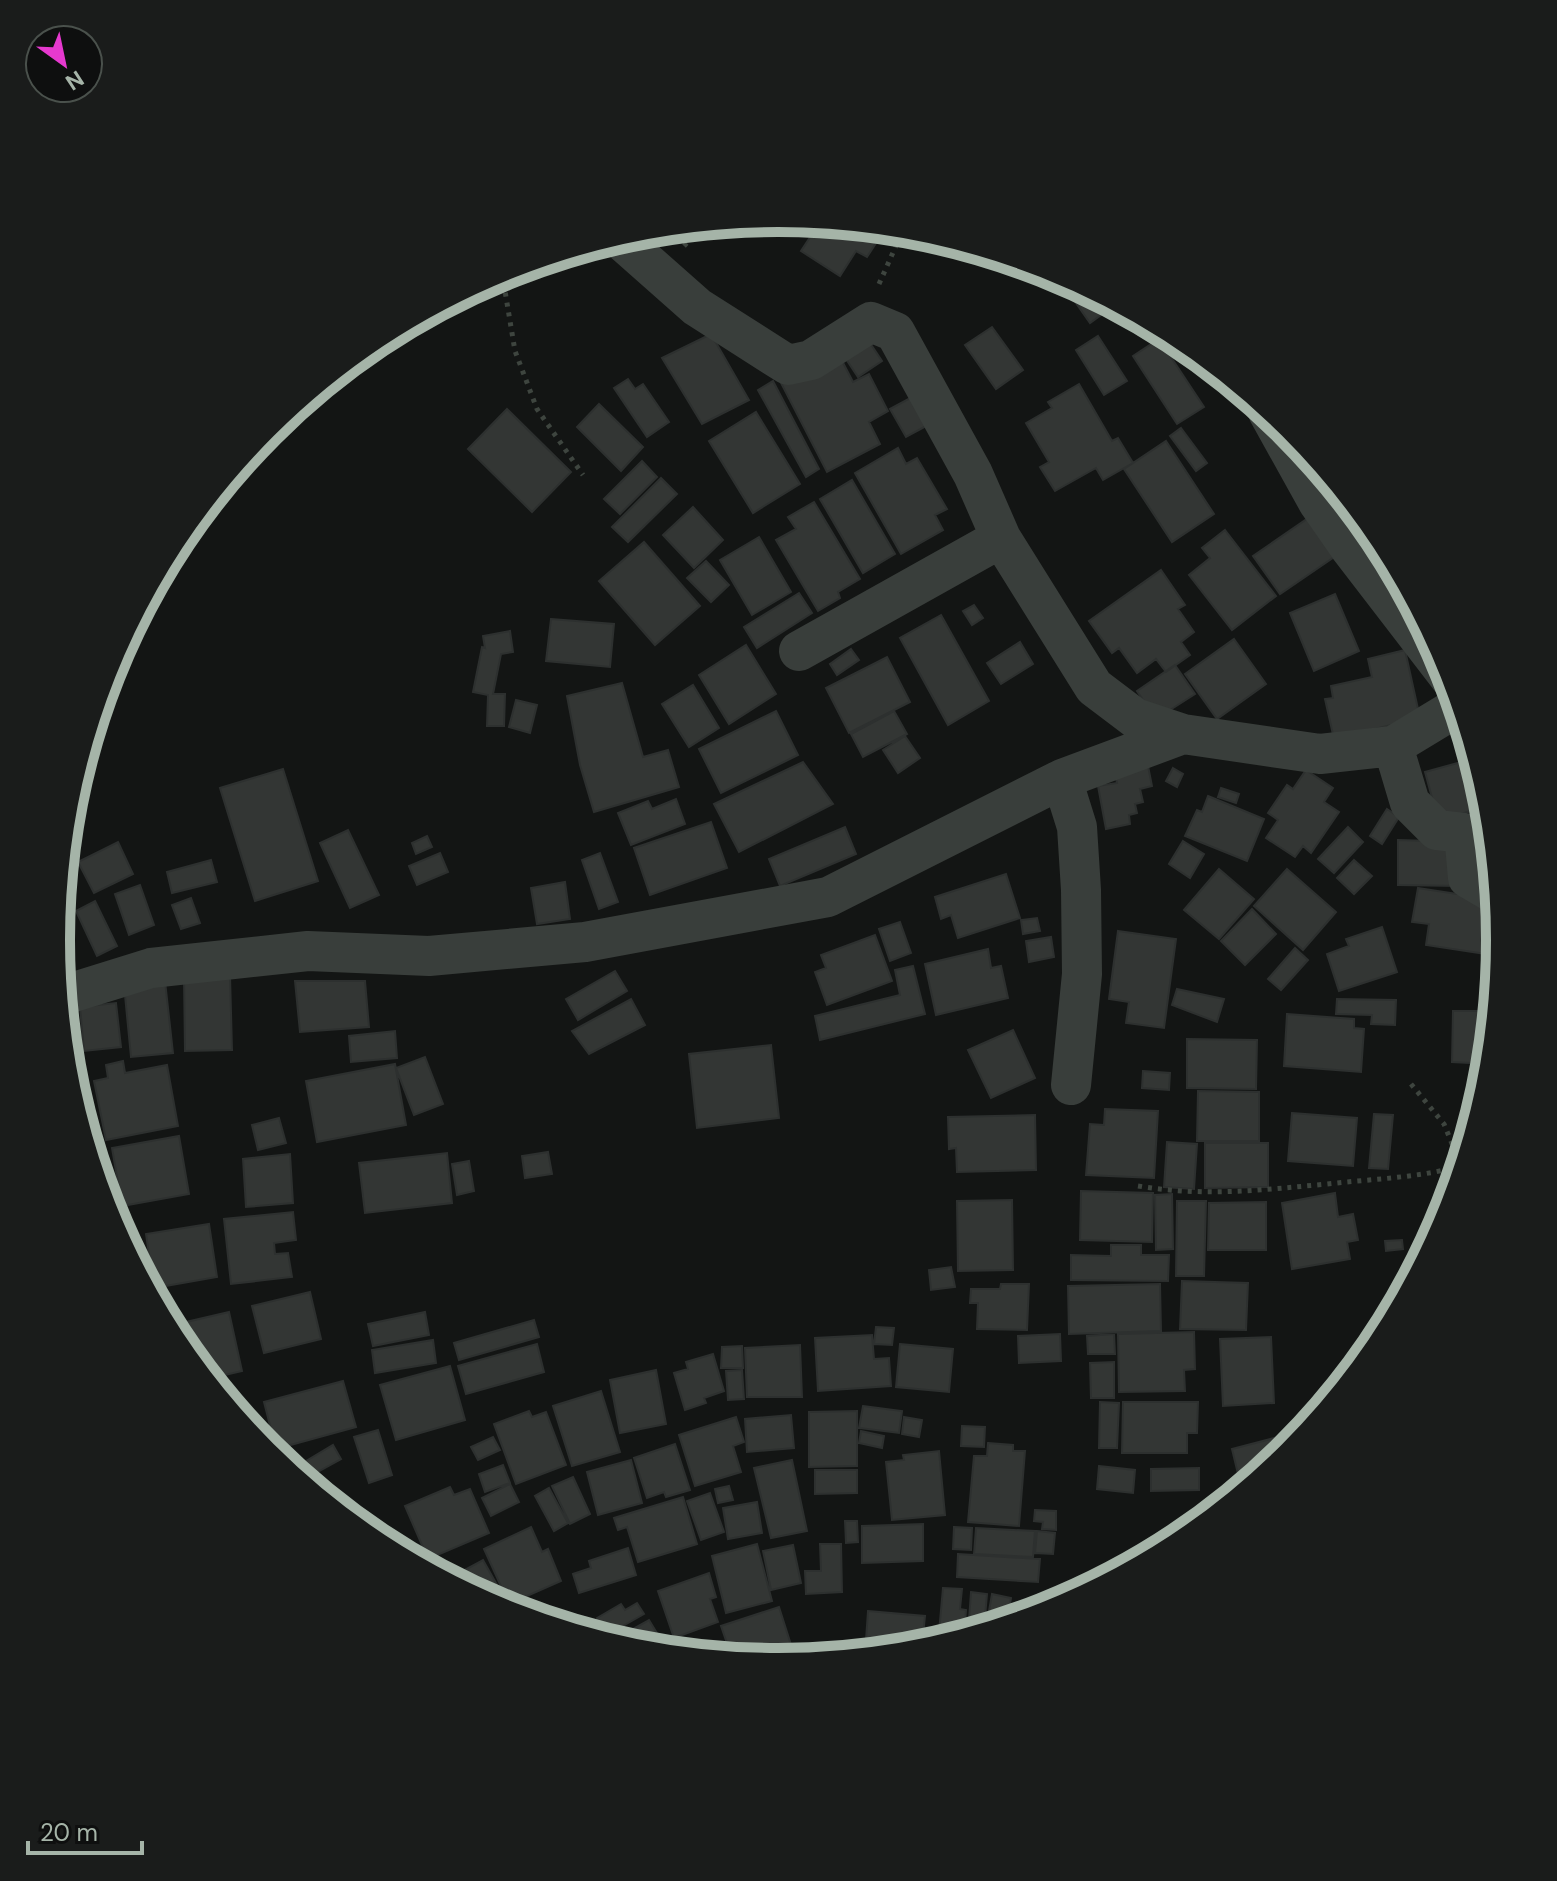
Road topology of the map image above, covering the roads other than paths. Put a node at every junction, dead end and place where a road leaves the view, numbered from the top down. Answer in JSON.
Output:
{"nodes":[{"id":1,"x":630,"y":248,"type":"edge"},
{"id":2,"x":1293,"y":455,"type":"edge"},
{"id":3,"x":1001,"y":538,"type":"junction"},
{"id":4,"x":1416,"y":632,"type":"edge"},
{"id":5,"x":799,"y":651,"type":"dead end"},
{"id":6,"x":1449,"y":712,"type":"edge"},
{"id":7,"x":1183,"y":734,"type":"junction"},
{"id":8,"x":1393,"y":746,"type":"junction"},
{"id":9,"x":1062,"y":779,"type":"junction"},
{"id":10,"x":1484,"y":888,"type":"edge"},
{"id":11,"x":72,"y":992,"type":"edge"},
{"id":12,"x":1071,"y":1085,"type":"dead end"}],
"edges":[{"from":1,"to":3,"type":"street"},
{"from":2,"to":4,"type":"street"},
{"from":3,"to":5,"type":"street"},
{"from":3,"to":7,"type":"street"},
{"from":6,"to":8,"type":"street"},
{"from":7,"to":8,"type":"street"},
{"from":7,"to":9,"type":"street"},
{"from":8,"to":10,"type":"street"},
{"from":9,"to":11,"type":"street"},
{"from":9,"to":12,"type":"street"}]}
